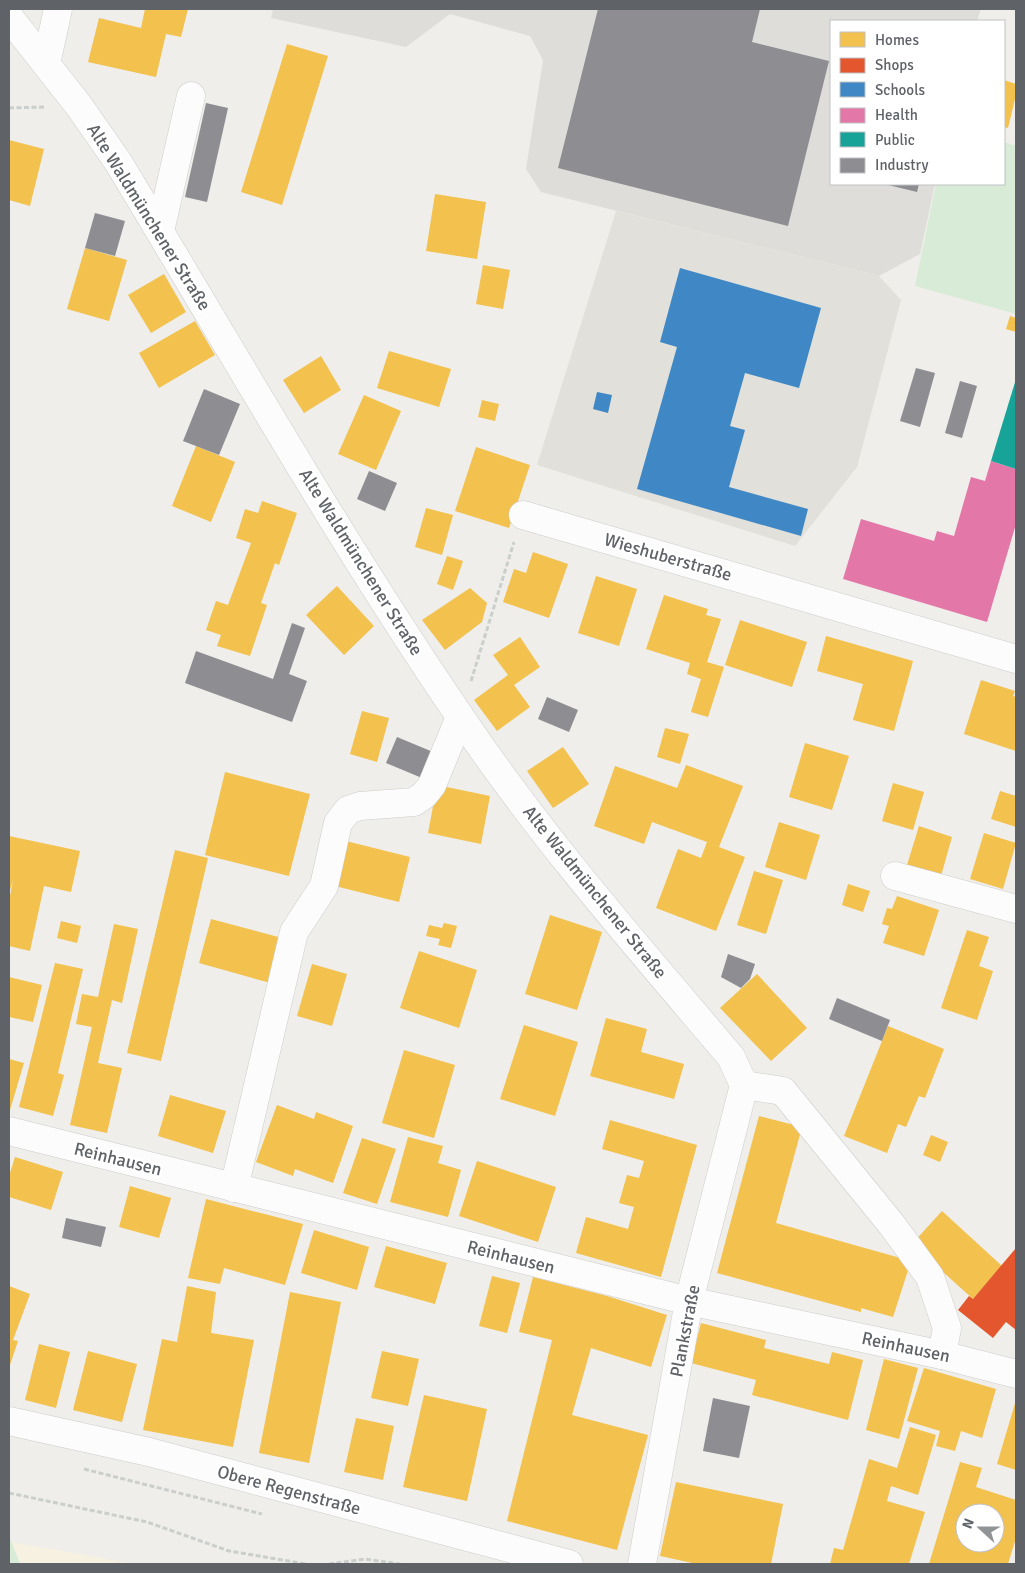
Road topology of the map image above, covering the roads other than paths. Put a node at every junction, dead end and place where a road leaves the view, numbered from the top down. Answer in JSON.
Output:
{"nodes":[{"id":1,"x":58,"y":9,"type":"edge"},
{"id":2,"x":9,"y":17,"type":"edge"},
{"id":3,"x":46,"y":64,"type":"junction"},
{"id":4,"x":191,"y":96,"type":"dead end"},
{"id":5,"x":160,"y":231,"type":"junction"},
{"id":6,"x":522,"y":515,"type":"road end"},
{"id":7,"x":1016,"y":659,"type":"edge"},
{"id":8,"x":460,"y":718,"type":"junction"},
{"id":9,"x":895,"y":876,"type":"dead end"},
{"id":10,"x":1016,"y":909,"type":"edge"},
{"id":11,"x":743,"y":1093,"type":"junction"},
{"id":12,"x":9,"y":1131,"type":"edge"},
{"id":13,"x":234,"y":1188,"type":"junction"},
{"id":14,"x":689,"y":1301,"type":"junction"},
{"id":15,"x":942,"y":1355,"type":"junction"},
{"id":16,"x":1016,"y":1374,"type":"edge"},
{"id":17,"x":9,"y":1421,"type":"edge"},
{"id":18,"x":569,"y":1564,"type":"edge"},
{"id":19,"x":642,"y":1564,"type":"edge"}],
"edges":[{"from":1,"to":3,"type":"street"},
{"from":2,"to":3,"type":"street","name":"Alte Waldmünchener Straße"},
{"from":3,"to":5,"type":"street","name":"Alte Waldmünchener Straße"},
{"from":4,"to":5,"type":"street"},
{"from":5,"to":8,"type":"street","name":"Alte Waldmünchener Straße"},
{"from":6,"to":7,"type":"street","name":"Wieshuberstraße"},
{"from":8,"to":11,"type":"street","name":"Alte Waldmünchener Straße"},
{"from":8,"to":13,"type":"street"},
{"from":9,"to":10,"type":"street"},
{"from":11,"to":14,"type":"street","name":"Plankstraße"},
{"from":11,"to":15,"type":"street"},
{"from":12,"to":13,"type":"street","name":"Reinhausen"},
{"from":13,"to":14,"type":"street","name":"Reinhausen"},
{"from":14,"to":15,"type":"street","name":"Reinhausen"},
{"from":14,"to":19,"type":"street","name":"Plankstraße"},
{"from":15,"to":16,"type":"street","name":"Reinhausen"},
{"from":17,"to":18,"type":"street","name":"Obere Regenstraße"}]}
